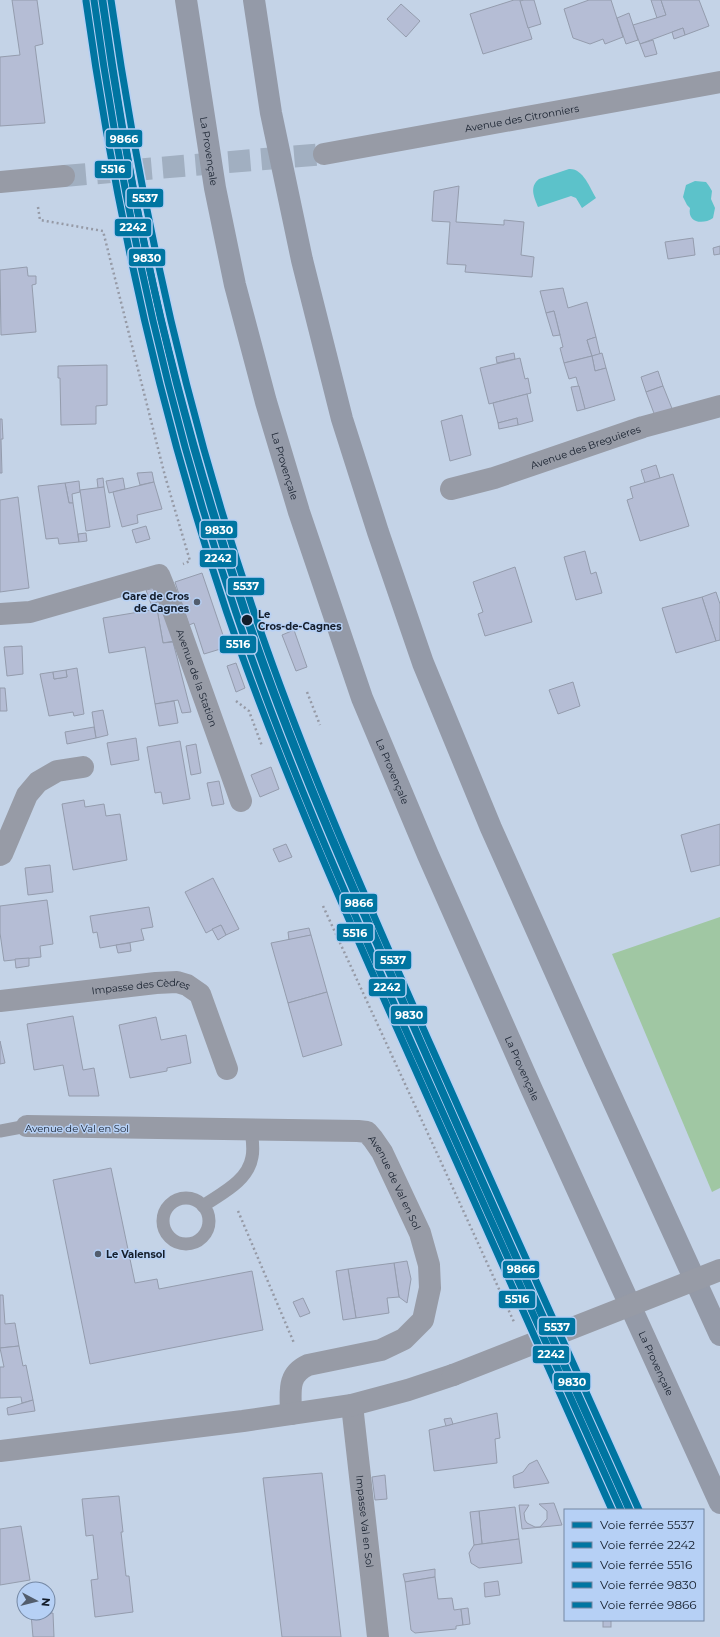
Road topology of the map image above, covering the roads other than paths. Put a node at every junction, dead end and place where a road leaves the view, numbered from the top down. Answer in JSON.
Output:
{"nodes":[{"id":1,"x":186,"y":0,"type":"edge"},
{"id":2,"x":254,"y":0,"type":"edge"},
{"id":3,"x":720,"y":82,"type":"edge"},
{"id":4,"x":324,"y":154,"type":"tunnel mouth"},
{"id":5,"x":64,"y":176,"type":"tunnel mouth"},
{"id":6,"x":0,"y":182,"type":"edge"},
{"id":7,"x":720,"y":406,"type":"edge"},
{"id":8,"x":451,"y":489,"type":"dead end"},
{"id":9,"x":0,"y":614,"type":"edge"},
{"id":10,"x":83,"y":767,"type":"dead end"},
{"id":11,"x":241,"y":801,"type":"dead end"},
{"id":12,"x":0,"y":855,"type":"edge"},
{"id":13,"x":0,"y":1001,"type":"edge"},
{"id":14,"x":227,"y":1069,"type":"dead end"},
{"id":15,"x":27,"y":1126,"type":"joint"},
{"id":16,"x":251,"y":1129,"type":"junction"},
{"id":17,"x":0,"y":1131,"type":"edge"},
{"id":18,"x":203,"y":1206,"type":"dead end"},
{"id":19,"x":720,"y":1270,"type":"edge"},
{"id":20,"x":720,"y":1335,"type":"edge"},
{"id":21,"x":352,"y":1405,"type":"junction"},
{"id":22,"x":291,"y":1414,"type":"junction"},
{"id":23,"x":0,"y":1451,"type":"edge"},
{"id":24,"x":720,"y":1503,"type":"edge"},
{"id":25,"x":378,"y":1637,"type":"edge"}],
"edges":[{"from":1,"to":24,"type":"highway","name":"La Provençale"},
{"from":2,"to":20,"type":"highway"},
{"from":3,"to":4,"type":"street","name":"Avenue des Citronniers"},
{"from":5,"to":6,"type":"street"},
{"from":7,"to":8,"type":"street","name":"Avenue des Breguieres"},
{"from":9,"to":11,"type":"street","name":"Avenue de la Station"},
{"from":10,"to":12,"type":"street"},
{"from":13,"to":14,"type":"street","name":"Impasse des Cèdres"},
{"from":15,"to":16,"type":"street","name":"Avenue de Val en Sol"},
{"from":15,"to":17,"type":"lane","name":"Avenue de Val en Sol"},
{"from":16,"to":18,"type":"lane"},
{"from":16,"to":22,"type":"street","name":"Avenue de Val en Sol"},
{"from":19,"to":21,"type":"street","bridge":true},
{"from":21,"to":22,"type":"street"},
{"from":21,"to":25,"type":"street","name":"Impasse Val en Sol"},
{"from":22,"to":23,"type":"street"}]}
